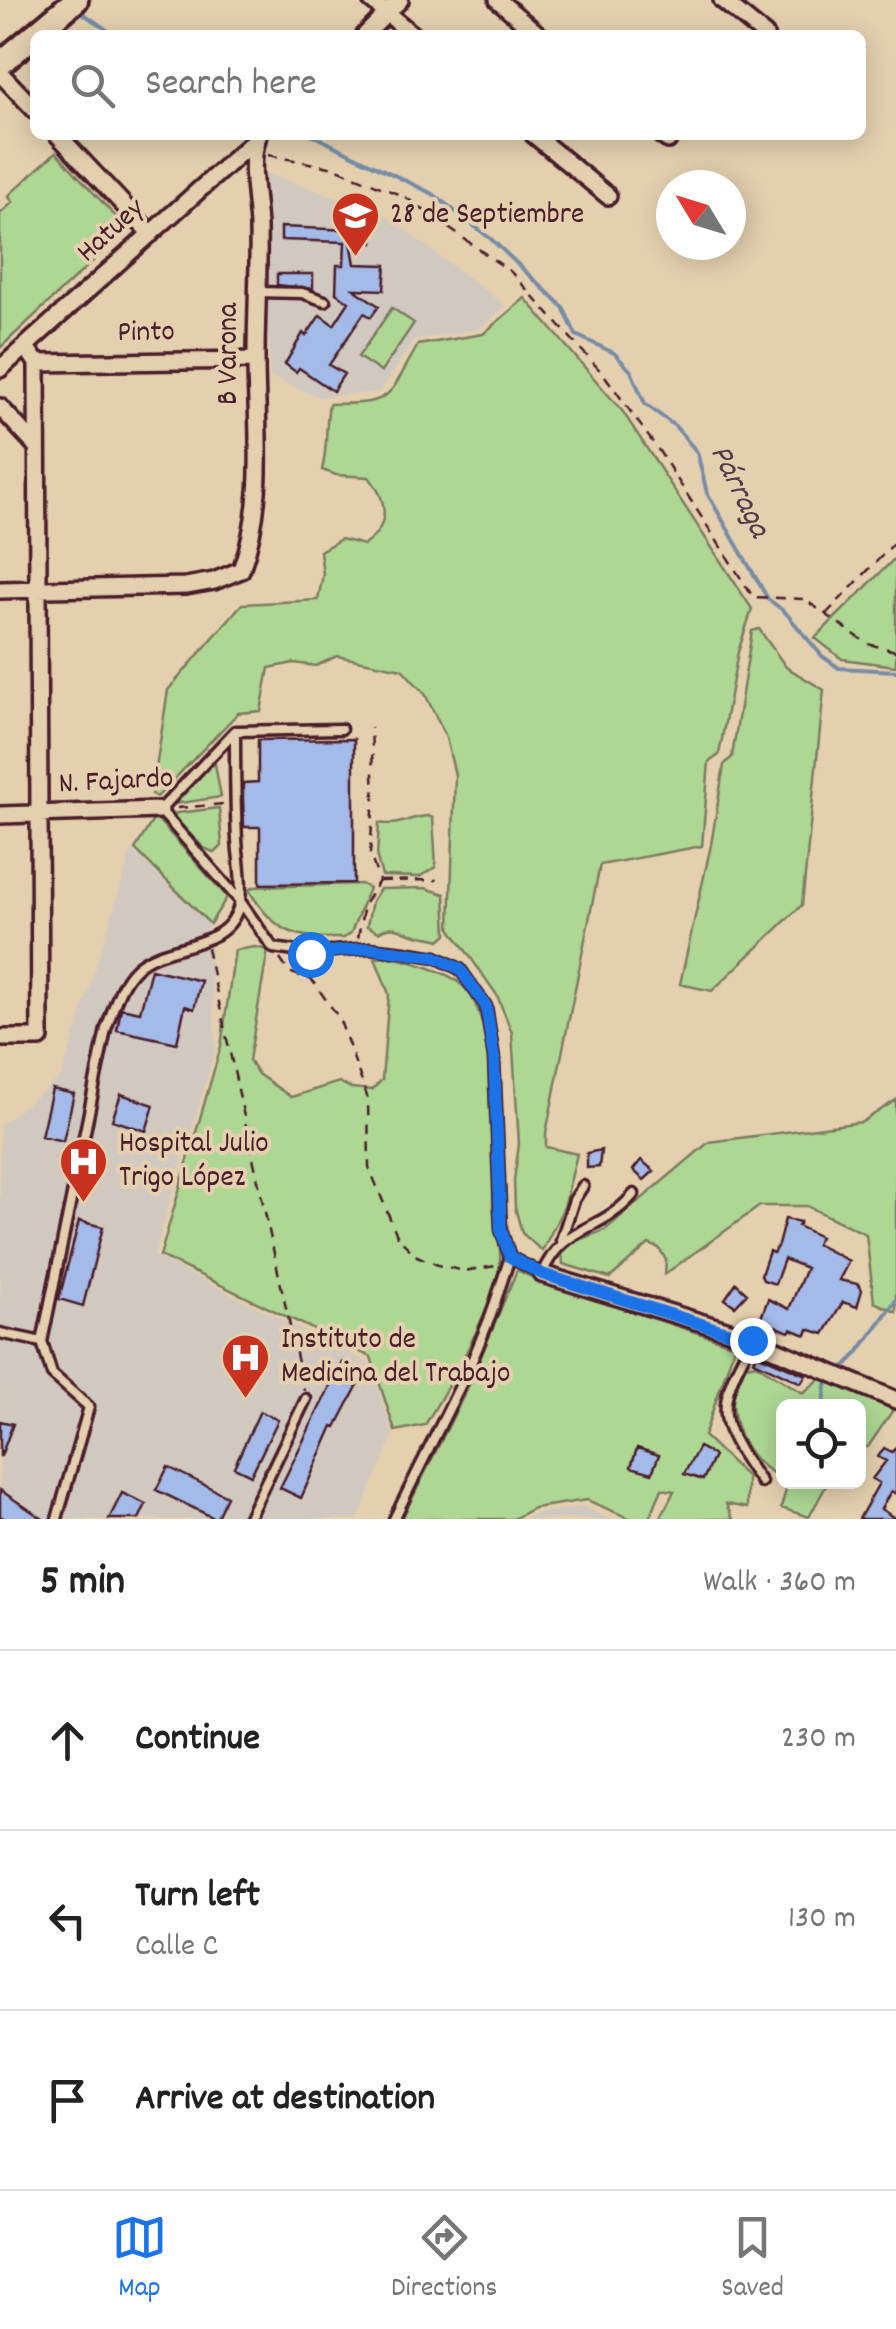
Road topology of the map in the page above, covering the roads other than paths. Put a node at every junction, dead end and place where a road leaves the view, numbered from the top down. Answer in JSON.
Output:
{"nodes":[{"id":1,"x":76,"y":0,"type":"edge"},
{"id":2,"x":371,"y":0,"type":"edge"},
{"id":3,"x":400,"y":0,"type":"edge"},
{"id":4,"x":498,"y":0,"type":"edge"},
{"id":5,"x":722,"y":0,"type":"edge"},
{"id":6,"x":387,"y":14,"type":"junction"},
{"id":7,"x":41,"y":30,"type":"edge"},
{"id":8,"x":371,"y":30,"type":"edge"},
{"id":9,"x":406,"y":30,"type":"edge"},
{"id":10,"x":533,"y":30,"type":"edge"},
{"id":11,"x":758,"y":30,"type":"edge"},
{"id":12,"x":30,"y":39,"type":"edge"},
{"id":13,"x":0,"y":64,"type":"edge"},
{"id":14,"x":0,"y":72,"type":"edge"},
{"id":15,"x":30,"y":105,"type":"edge"},
{"id":16,"x":63,"y":140,"type":"edge"},
{"id":17,"x":540,"y":140,"type":"edge"},
{"id":18,"x":257,"y":141,"type":"edge"},
{"id":19,"x":608,"y":196,"type":"dead end"},
{"id":20,"x":151,"y":234,"type":"junction"},
{"id":21,"x":257,"y":292,"type":"junction"},
{"id":22,"x":325,"y":301,"type":"dead end"},
{"id":23,"x":26,"y":347,"type":"junction"},
{"id":24,"x":256,"y":360,"type":"junction"},
{"id":25,"x":37,"y":363,"type":"junction"},
{"id":26,"x":0,"y":369,"type":"edge"},
{"id":27,"x":0,"y":407,"type":"edge"},
{"id":28,"x":37,"y":447,"type":"junction"},
{"id":29,"x":37,"y":589,"type":"junction"},
{"id":30,"x":0,"y":590,"type":"edge"},
{"id":31,"x":342,"y":728,"type":"dead end"},
{"id":32,"x":235,"y":731,"type":"junction"},
{"id":33,"x":160,"y":810,"type":"junction"},
{"id":34,"x":37,"y":814,"type":"junction"},
{"id":35,"x":0,"y":815,"type":"edge"},
{"id":36,"x":240,"y":901,"type":"junction"},
{"id":37,"x":0,"y":1038,"type":"edge"},
{"id":38,"x":582,"y":1186,"type":"dead end"},
{"id":39,"x":634,"y":1194,"type":"dead end"},
{"id":40,"x":562,"y":1240,"type":"junction"},
{"id":41,"x":510,"y":1257,"type":"junction"},
{"id":42,"x":542,"y":1274,"type":"junction"},
{"id":43,"x":0,"y":1333,"type":"edge"},
{"id":44,"x":752,"y":1340,"type":"junction"},
{"id":45,"x":42,"y":1342,"type":"junction"},
{"id":46,"x":306,"y":1399,"type":"road end"},
{"id":47,"x":896,"y":1400,"type":"edge"},
{"id":48,"x":760,"y":1482,"type":"dead end"},
{"id":49,"x":56,"y":1519,"type":"edge"},
{"id":50,"x":248,"y":1519,"type":"edge"},
{"id":51,"x":394,"y":1519,"type":"edge"}],
"edges":[{"from":1,"to":7,"type":"main road"},
{"from":2,"to":6,"type":"street"},
{"from":3,"to":6,"type":"street"},
{"from":4,"to":10,"type":"street"},
{"from":5,"to":11,"type":"street"},
{"from":6,"to":8,"type":"street"},
{"from":6,"to":9,"type":"street"},
{"from":12,"to":13,"type":"main road"},
{"from":14,"to":15,"type":"street"},
{"from":16,"to":20,"type":"street"},
{"from":17,"to":19,"type":"street"},
{"from":18,"to":20,"type":"street","name":"Hatuey"},
{"from":18,"to":21,"type":"street","name":"B Varona"},
{"from":20,"to":23,"type":"street","name":"Hatuey"},
{"from":21,"to":22,"type":"lane"},
{"from":21,"to":24,"type":"street","name":"B Varona"},
{"from":23,"to":25,"type":"street"},
{"from":23,"to":26,"type":"street","name":"Hatuey"},
{"from":24,"to":25,"type":"street","name":"Pinto"},
{"from":24,"to":29,"type":"street","name":"B Varona"},
{"from":25,"to":28,"type":"street"},
{"from":27,"to":28,"type":"street"},
{"from":28,"to":29,"type":"street"},
{"from":29,"to":30,"type":"street"},
{"from":29,"to":34,"type":"street"},
{"from":31,"to":32,"type":"lane"},
{"from":32,"to":33,"type":"lane"},
{"from":32,"to":36,"type":"lane"},
{"from":33,"to":34,"type":"street","name":"N. Fajardo"},
{"from":33,"to":36,"type":"lane"},
{"from":34,"to":35,"type":"street","name":"N. Fajardo"},
{"from":34,"to":37,"type":"street"},
{"from":36,"to":41,"type":"lane"},
{"from":36,"to":45,"type":"lane"},
{"from":38,"to":40,"type":"lane"},
{"from":39,"to":40,"type":"lane"},
{"from":40,"to":42,"type":"lane"},
{"from":41,"to":42,"type":"lane"},
{"from":41,"to":51,"type":"lane"},
{"from":42,"to":44,"type":"street"},
{"from":43,"to":45,"type":"lane"},
{"from":44,"to":47,"type":"street"},
{"from":44,"to":48,"type":"lane"},
{"from":45,"to":49,"type":"lane"},
{"from":46,"to":50,"type":"lane"}]}
